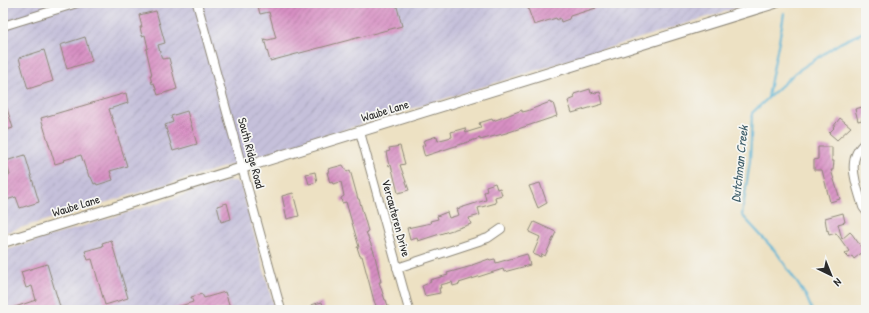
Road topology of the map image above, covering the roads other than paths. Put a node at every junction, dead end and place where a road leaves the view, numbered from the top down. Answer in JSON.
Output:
{"nodes":[{"id":1,"x":77,"y":3,"type":"edge"},
{"id":2,"x":197,"y":3,"type":"edge"},
{"id":3,"x":775,"y":3,"type":"edge"},
{"id":4,"x":3,"y":26,"type":"edge"},
{"id":5,"x":360,"y":132,"type":"junction"},
{"id":6,"x":866,"y":142,"type":"edge"},
{"id":7,"x":242,"y":168,"type":"junction"},
{"id":8,"x":866,"y":211,"type":"edge"},
{"id":9,"x":501,"y":229,"type":"dead end"},
{"id":10,"x":3,"y":242,"type":"edge"},
{"id":11,"x":397,"y":268,"type":"junction"},
{"id":12,"x":281,"y":310,"type":"edge"},
{"id":13,"x":409,"y":310,"type":"edge"}],
"edges":[{"from":1,"to":4,"type":"street"},
{"from":2,"to":7,"type":"street","name":"South Ridge Road"},
{"from":3,"to":5,"type":"main road","name":"Waube Lane"},
{"from":5,"to":7,"type":"main road","name":"Waube Lane"},
{"from":5,"to":11,"type":"street","name":"Vercauteren Drive"},
{"from":6,"to":8,"type":"street"},
{"from":7,"to":10,"type":"main road","name":"Waube Lane"},
{"from":7,"to":12,"type":"street","name":"South Ridge Road"},
{"from":9,"to":11,"type":"street"},
{"from":11,"to":13,"type":"street","name":"Vercauteren Drive"}]}
